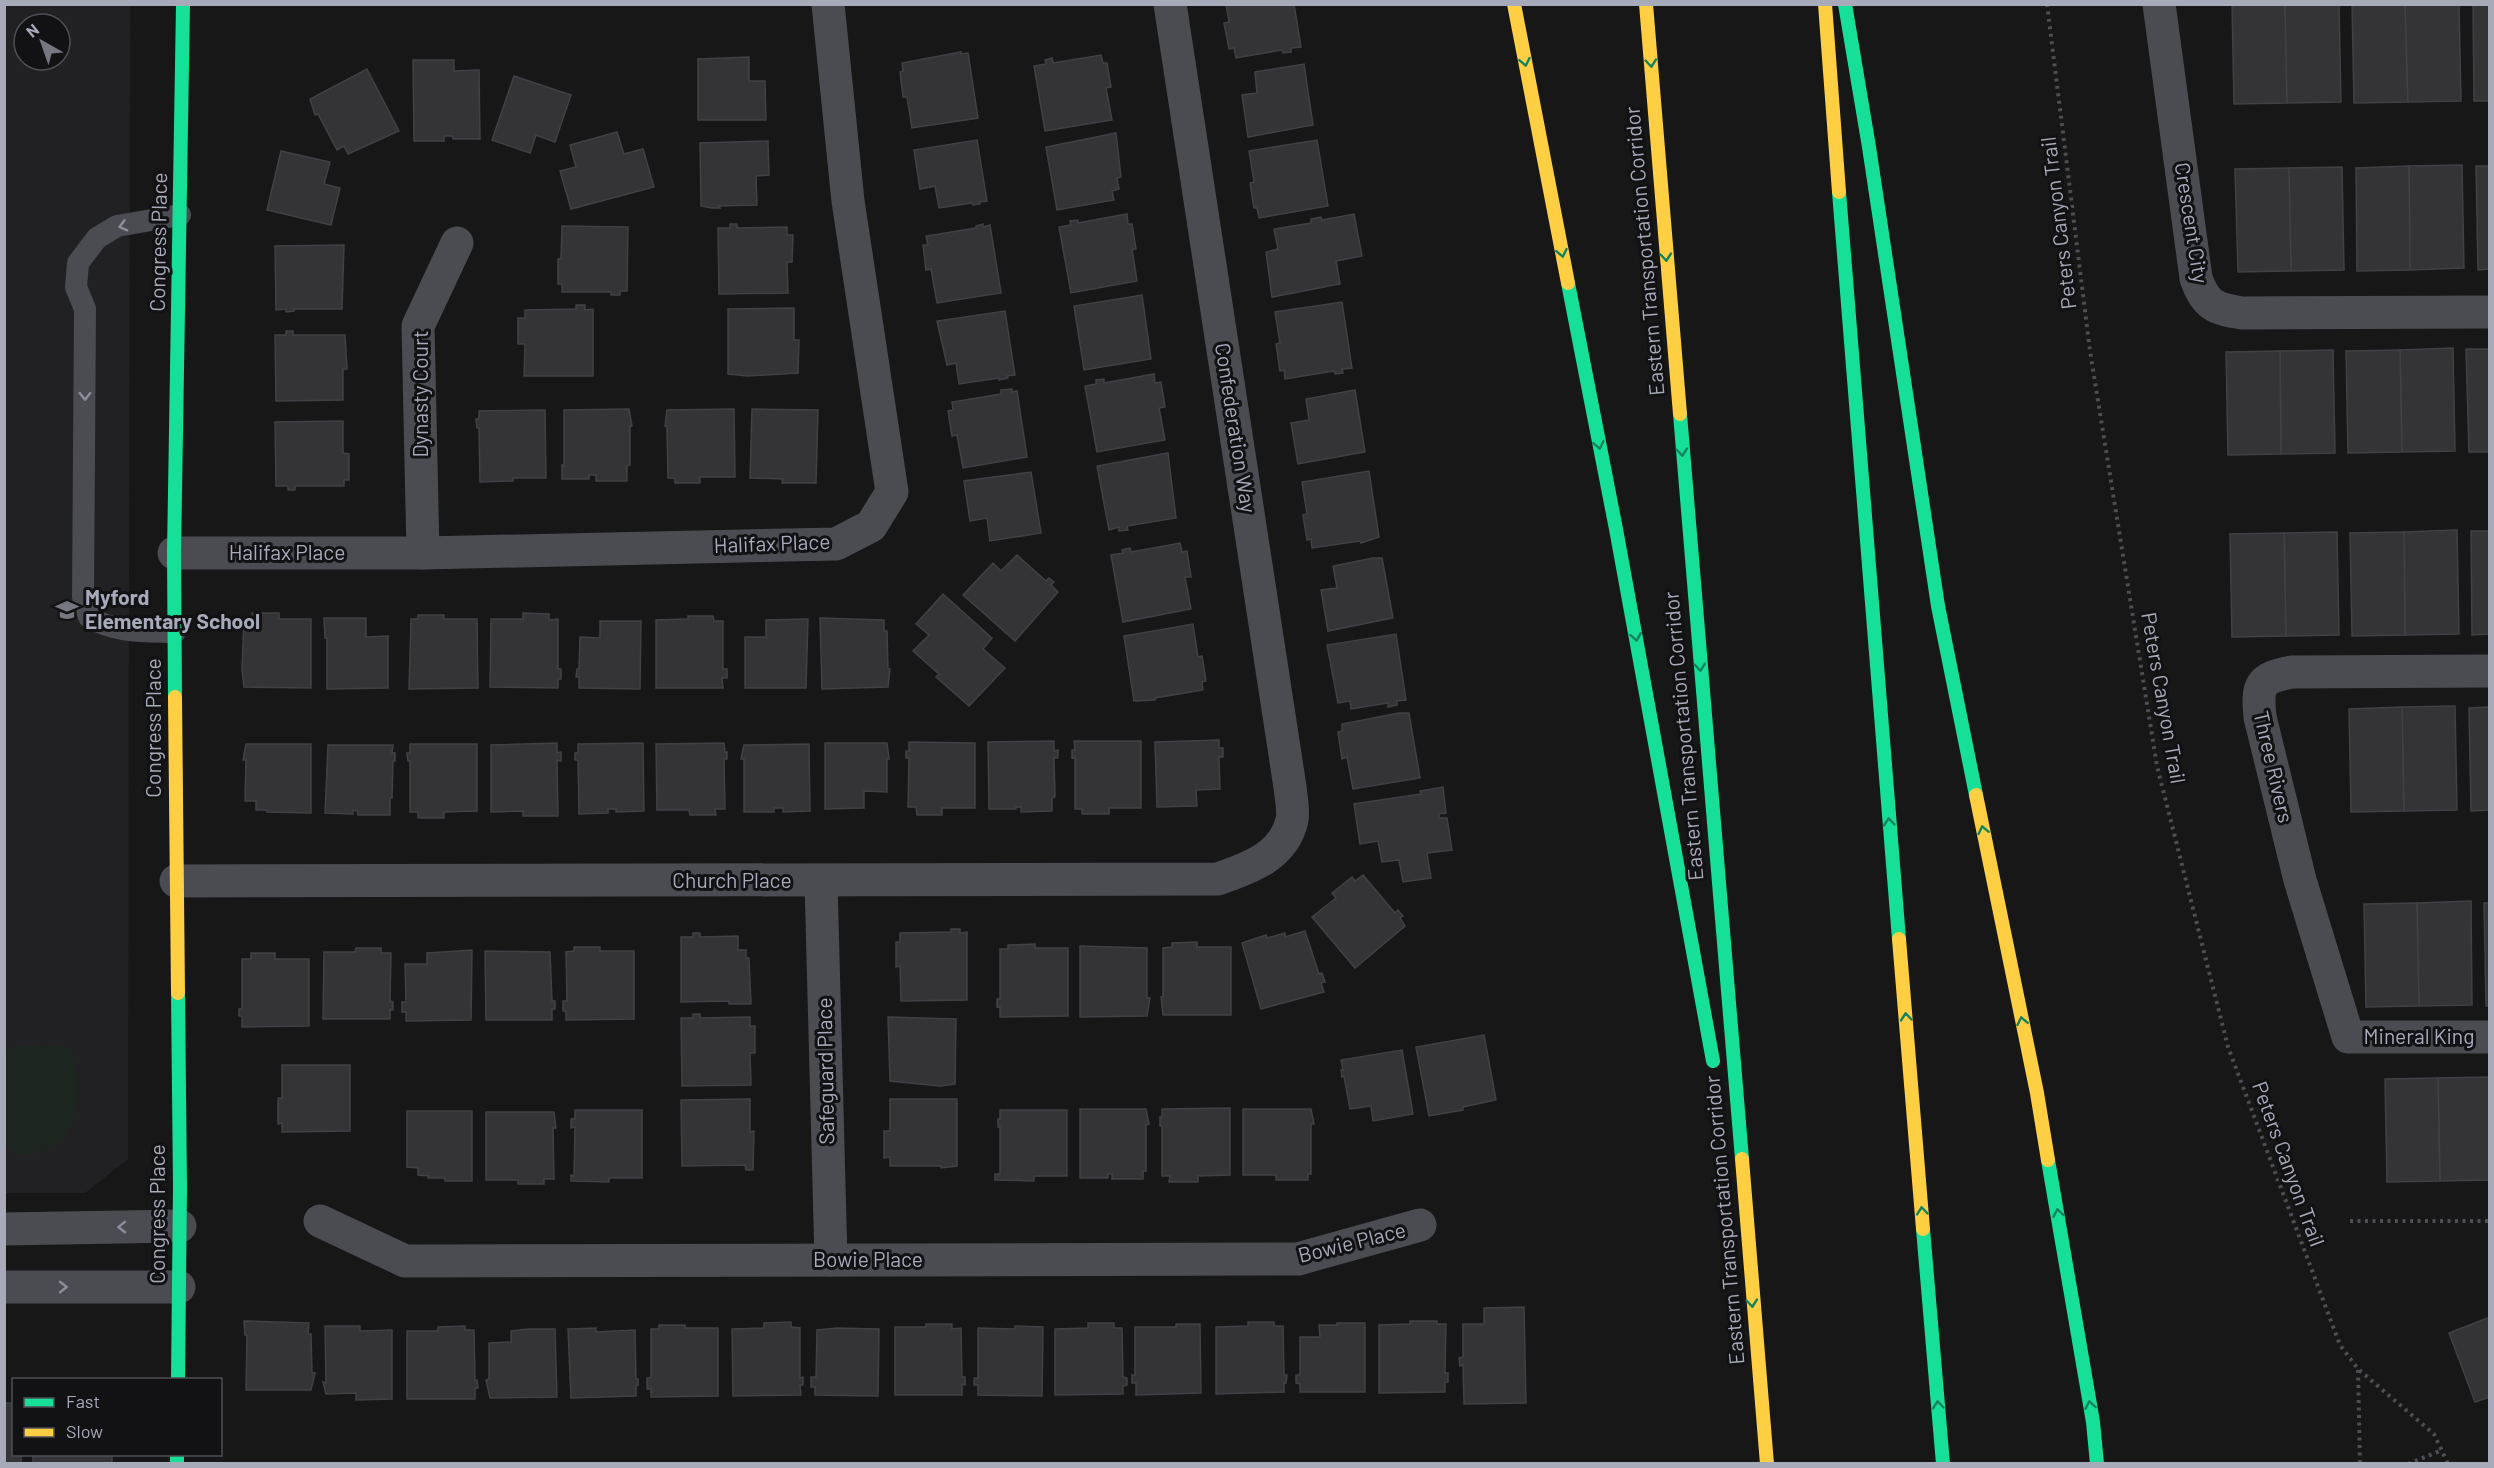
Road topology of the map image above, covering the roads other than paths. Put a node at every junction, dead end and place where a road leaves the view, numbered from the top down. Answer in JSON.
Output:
{"nodes":[{"id":1,"x":183,"y":4,"type":"edge"},
{"id":2,"x":828,"y":4,"type":"edge"},
{"id":3,"x":1170,"y":4,"type":"edge"},
{"id":4,"x":1514,"y":4,"type":"edge"},
{"id":5,"x":1646,"y":4,"type":"edge"},
{"id":6,"x":1825,"y":4,"type":"edge"},
{"id":7,"x":1845,"y":4,"type":"edge"},
{"id":8,"x":2159,"y":4,"type":"edge"},
{"id":9,"x":180,"y":215,"type":"junction"},
{"id":10,"x":457,"y":243,"type":"dead end"},
{"id":11,"x":2490,"y":312,"type":"edge"},
{"id":12,"x":174,"y":553,"type":"junction"},
{"id":13,"x":423,"y":553,"type":"junction"},
{"id":14,"x":175,"y":633,"type":"junction"},
{"id":15,"x":2490,"y":671,"type":"edge"},
{"id":16,"x":1279,"y":848,"type":"joint"},
{"id":17,"x":176,"y":881,"type":"junction"},
{"id":18,"x":822,"y":881,"type":"junction"},
{"id":19,"x":2348,"y":1037,"type":"joint"},
{"id":20,"x":2490,"y":1037,"type":"edge"},
{"id":21,"x":1715,"y":1069,"type":"dead end"},
{"id":22,"x":1726,"y":1128,"type":"dead end"},
{"id":23,"x":320,"y":1221,"type":"dead end"},
{"id":24,"x":180,"y":1226,"type":"junction"},
{"id":25,"x":1420,"y":1226,"type":"dead end"},
{"id":26,"x":4,"y":1229,"type":"edge"},
{"id":27,"x":1747,"y":1245,"type":"junction"},
{"id":28,"x":831,"y":1260,"type":"junction"},
{"id":29,"x":4,"y":1287,"type":"edge"},
{"id":30,"x":179,"y":1287,"type":"junction"},
{"id":31,"x":178,"y":1378,"type":"edge"},
{"id":32,"x":1767,"y":1464,"type":"edge"},
{"id":33,"x":1943,"y":1464,"type":"edge"},
{"id":34,"x":2097,"y":1464,"type":"edge"}],
"edges":[{"from":1,"to":9,"type":"main road","name":"Congress Place"},
{"from":2,"to":13,"type":"street","name":"Halifax Place"},
{"from":3,"to":16,"type":"street","name":"Confederation Way"},
{"from":4,"to":21,"type":"main road","one_way":true},
{"from":5,"to":27,"type":"main road","name":"Eastern Transportation Corridor","one_way":true},
{"from":33,"to":6,"type":"main road","one_way":true},
{"from":34,"to":7,"type":"main road","one_way":true},
{"from":8,"to":11,"type":"street","name":"Crescent City"},
{"from":9,"to":12,"type":"main road","name":"Congress Place"},
{"from":9,"to":14,"type":"lane","one_way":true},
{"from":10,"to":13,"type":"street","name":"Dynasty Court"},
{"from":12,"to":13,"type":"street","name":"Halifax Place"},
{"from":12,"to":14,"type":"main road","name":"Congress Place"},
{"from":14,"to":17,"type":"main road","name":"Congress Place"},
{"from":15,"to":19,"type":"street","name":"Three Rivers"},
{"from":16,"to":18,"type":"street","name":"Church Place"},
{"from":17,"to":18,"type":"street","name":"Church Place"},
{"from":17,"to":24,"type":"main road","name":"Congress Place"},
{"from":18,"to":28,"type":"street","name":"Safeguard Place"},
{"from":19,"to":20,"type":"street","name":"Mineral King"},
{"from":22,"to":27,"type":"main road"},
{"from":23,"to":28,"type":"street","name":"Bowie Place"},
{"from":24,"to":26,"type":"street","one_way":true},
{"from":24,"to":30,"type":"main road","name":"Congress Place"},
{"from":25,"to":28,"type":"street","name":"Bowie Place"},
{"from":27,"to":32,"type":"main road","name":"Eastern Transportation Corridor","one_way":true},
{"from":29,"to":30,"type":"street","one_way":true},
{"from":30,"to":31,"type":"main road","name":"Congress Place"}]}
